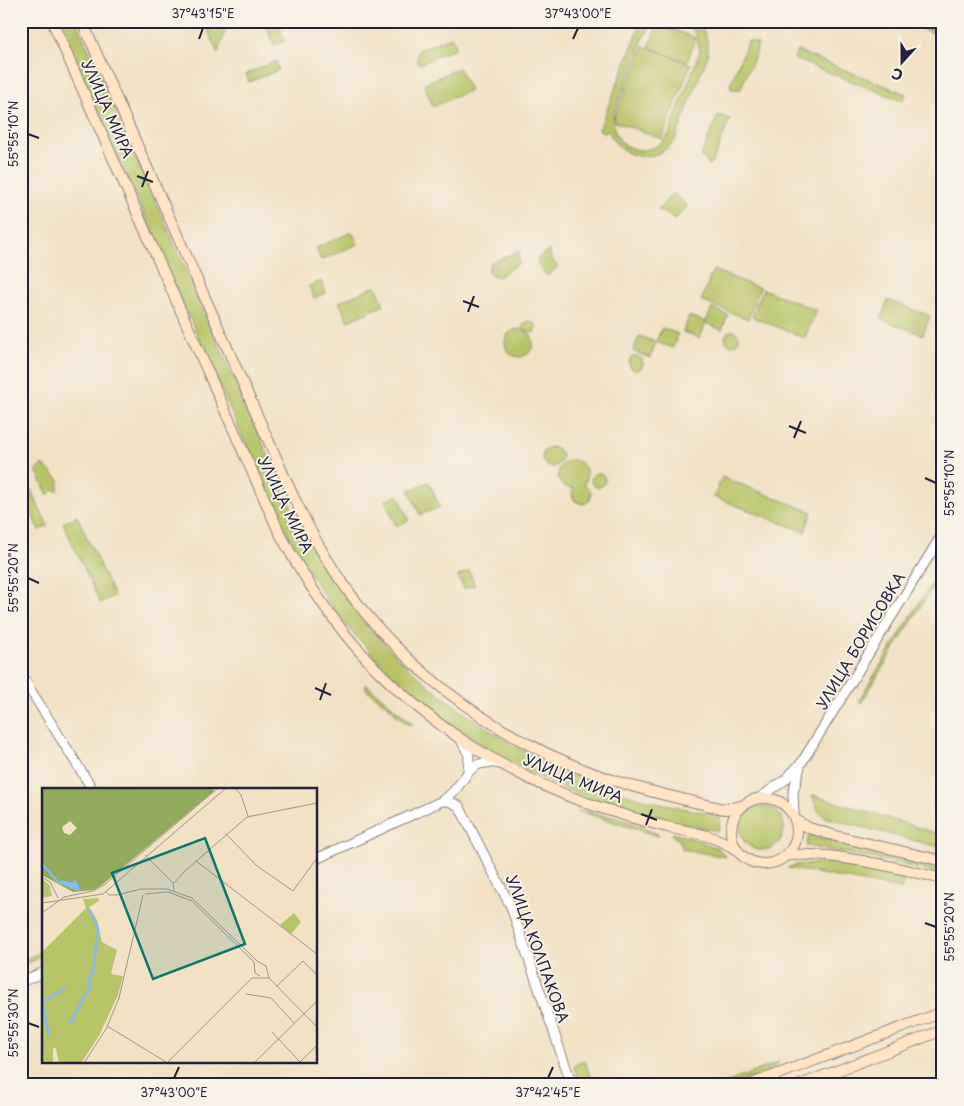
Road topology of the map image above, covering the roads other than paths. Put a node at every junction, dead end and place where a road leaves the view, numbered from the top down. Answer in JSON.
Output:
{"nodes":[{"id":1,"x":52,"y":21,"type":"edge"},
{"id":2,"x":82,"y":21,"type":"edge"},
{"id":3,"x":943,"y":533,"type":"edge"},
{"id":4,"x":21,"y":675,"type":"edge"},
{"id":5,"x":460,"y":738,"type":"junction"},
{"id":6,"x":802,"y":762,"type":"junction"},
{"id":7,"x":501,"y":764,"type":"junction"},
{"id":8,"x":468,"y":772,"type":"junction"},
{"id":9,"x":460,"y":786,"type":"junction"},
{"id":10,"x":92,"y":788,"type":"edge"},
{"id":11,"x":761,"y":797,"type":"junction"},
{"id":12,"x":442,"y":801,"type":"junction"},
{"id":13,"x":742,"y":806,"type":"junction"},
{"id":14,"x":461,"y":809,"type":"junction"},
{"id":15,"x":795,"y":818,"type":"junction"},
{"id":16,"x":735,"y":849,"type":"junction"},
{"id":17,"x":784,"y":856,"type":"junction"},
{"id":18,"x":318,"y":858,"type":"edge"},
{"id":19,"x":943,"y":861,"type":"edge"},
{"id":20,"x":943,"y":879,"type":"edge"},
{"id":21,"x":42,"y":973,"type":"edge"},
{"id":22,"x":21,"y":982,"type":"edge"},
{"id":23,"x":943,"y":1012,"type":"edge"},
{"id":24,"x":943,"y":1030,"type":"edge"},
{"id":25,"x":572,"y":1085,"type":"edge"},
{"id":26,"x":749,"y":1085,"type":"edge"},
{"id":27,"x":800,"y":1085,"type":"edge"}],
"edges":[{"from":1,"to":5,"type":"main road","name":"УЛИЦА МИРА"},
{"from":2,"to":13,"type":"main road","name":"УЛИЦА МИРА"},
{"from":3,"to":6,"type":"street","name":"УЛИЦА БОРИСОВКА"},
{"from":4,"to":10,"type":"street"},
{"from":5,"to":7,"type":"main road","name":"УЛИЦА МИРА"},
{"from":5,"to":8,"type":"street"},
{"from":6,"to":11,"type":"street","name":"УЛИЦА БОРИСОВКА"},
{"from":6,"to":15,"type":"street","name":"УЛИЦА БОРИСОВКА"},
{"from":7,"to":8,"type":"street"},
{"from":7,"to":16,"type":"main road","name":"УЛИЦА МИРА"},
{"from":8,"to":9,"type":"street"},
{"from":9,"to":12,"type":"street"},
{"from":9,"to":14,"type":"street"},
{"from":11,"to":13,"type":"main road"},
{"from":11,"to":15,"type":"main road"},
{"from":12,"to":14,"type":"street"},
{"from":12,"to":18,"type":"street"},
{"from":13,"to":16,"type":"main road"},
{"from":14,"to":25,"type":"street","name":"УЛИЦА КОЛПАКОВА"},
{"from":15,"to":17,"type":"main road"},
{"from":15,"to":19,"type":"main road"},
{"from":16,"to":17,"type":"main road"},
{"from":17,"to":20,"type":"main road"},
{"from":21,"to":22,"type":"street"},
{"from":23,"to":26,"type":"main road"},
{"from":24,"to":27,"type":"main road"}]}
